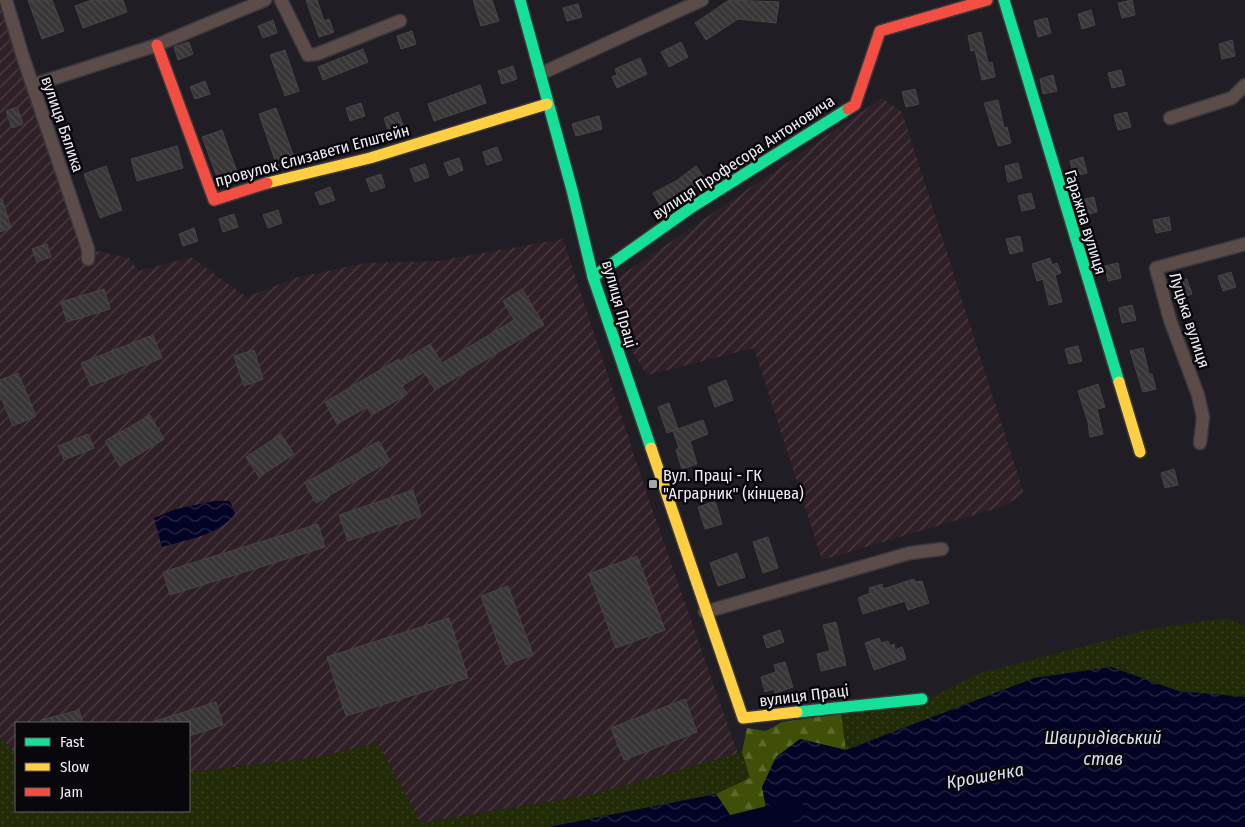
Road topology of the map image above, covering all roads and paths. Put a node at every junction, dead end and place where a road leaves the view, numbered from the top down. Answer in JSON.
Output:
{"nodes":[{"id":1,"x":6,"y":0,"type":"edge"},
{"id":2,"x":265,"y":0,"type":"edge"},
{"id":3,"x":281,"y":0,"type":"edge"},
{"id":4,"x":520,"y":0,"type":"edge"},
{"id":5,"x":702,"y":0,"type":"edge"},
{"id":6,"x":987,"y":0,"type":"edge"},
{"id":7,"x":1004,"y":0,"type":"edge"},
{"id":8,"x":685,"y":4,"type":"edge"},
{"id":9,"x":400,"y":21,"type":"dead end"},
{"id":10,"x":157,"y":45,"type":"junction"},
{"id":11,"x":540,"y":74,"type":"junction"},
{"id":12,"x":33,"y":85,"type":"junction"},
{"id":13,"x":1245,"y":85,"type":"edge"},
{"id":14,"x":547,"y":104,"type":"junction"},
{"id":15,"x":1170,"y":118,"type":"dead end"},
{"id":16,"x":1245,"y":244,"type":"edge"},
{"id":17,"x":88,"y":259,"type":"dead end"},
{"id":18,"x":593,"y":277,"type":"junction"},
{"id":19,"x":1200,"y":443,"type":"dead end"},
{"id":20,"x":1140,"y":452,"type":"dead end"},
{"id":21,"x":942,"y":549,"type":"dead end"},
{"id":22,"x":705,"y":612,"type":"junction"},
{"id":23,"x":922,"y":699,"type":"dead end"}],
"edges":[{"from":1,"to":12,"type":"street","name":"вулиця Бялика"},
{"from":2,"to":10,"type":"street"},
{"from":3,"to":9,"type":"street"},
{"from":4,"to":11,"type":"street","name":"вулиця Праці"},
{"from":5,"to":8,"type":"street"},
{"from":6,"to":18,"type":"street","name":"вулиця Професора Антоновича"},
{"from":7,"to":20,"type":"street","name":"Гаражна вулиця"},
{"from":8,"to":11,"type":"street"},
{"from":10,"to":12,"type":"street"},
{"from":10,"to":14,"type":"street","name":"провулок Єлизавети Епштейн"},
{"from":11,"to":14,"type":"street","name":"вулиця Праці"},
{"from":12,"to":17,"type":"street","name":"вулиця Бялика"},
{"from":13,"to":15,"type":"street"},
{"from":14,"to":18,"type":"street","name":"вулиця Праці"},
{"from":16,"to":19,"type":"street","name":"Луцька вулиця"},
{"from":18,"to":22,"type":"street","name":"вулиця Праці"},
{"from":21,"to":22,"type":"street"},
{"from":22,"to":23,"type":"street","name":"вулиця Праці"}]}
